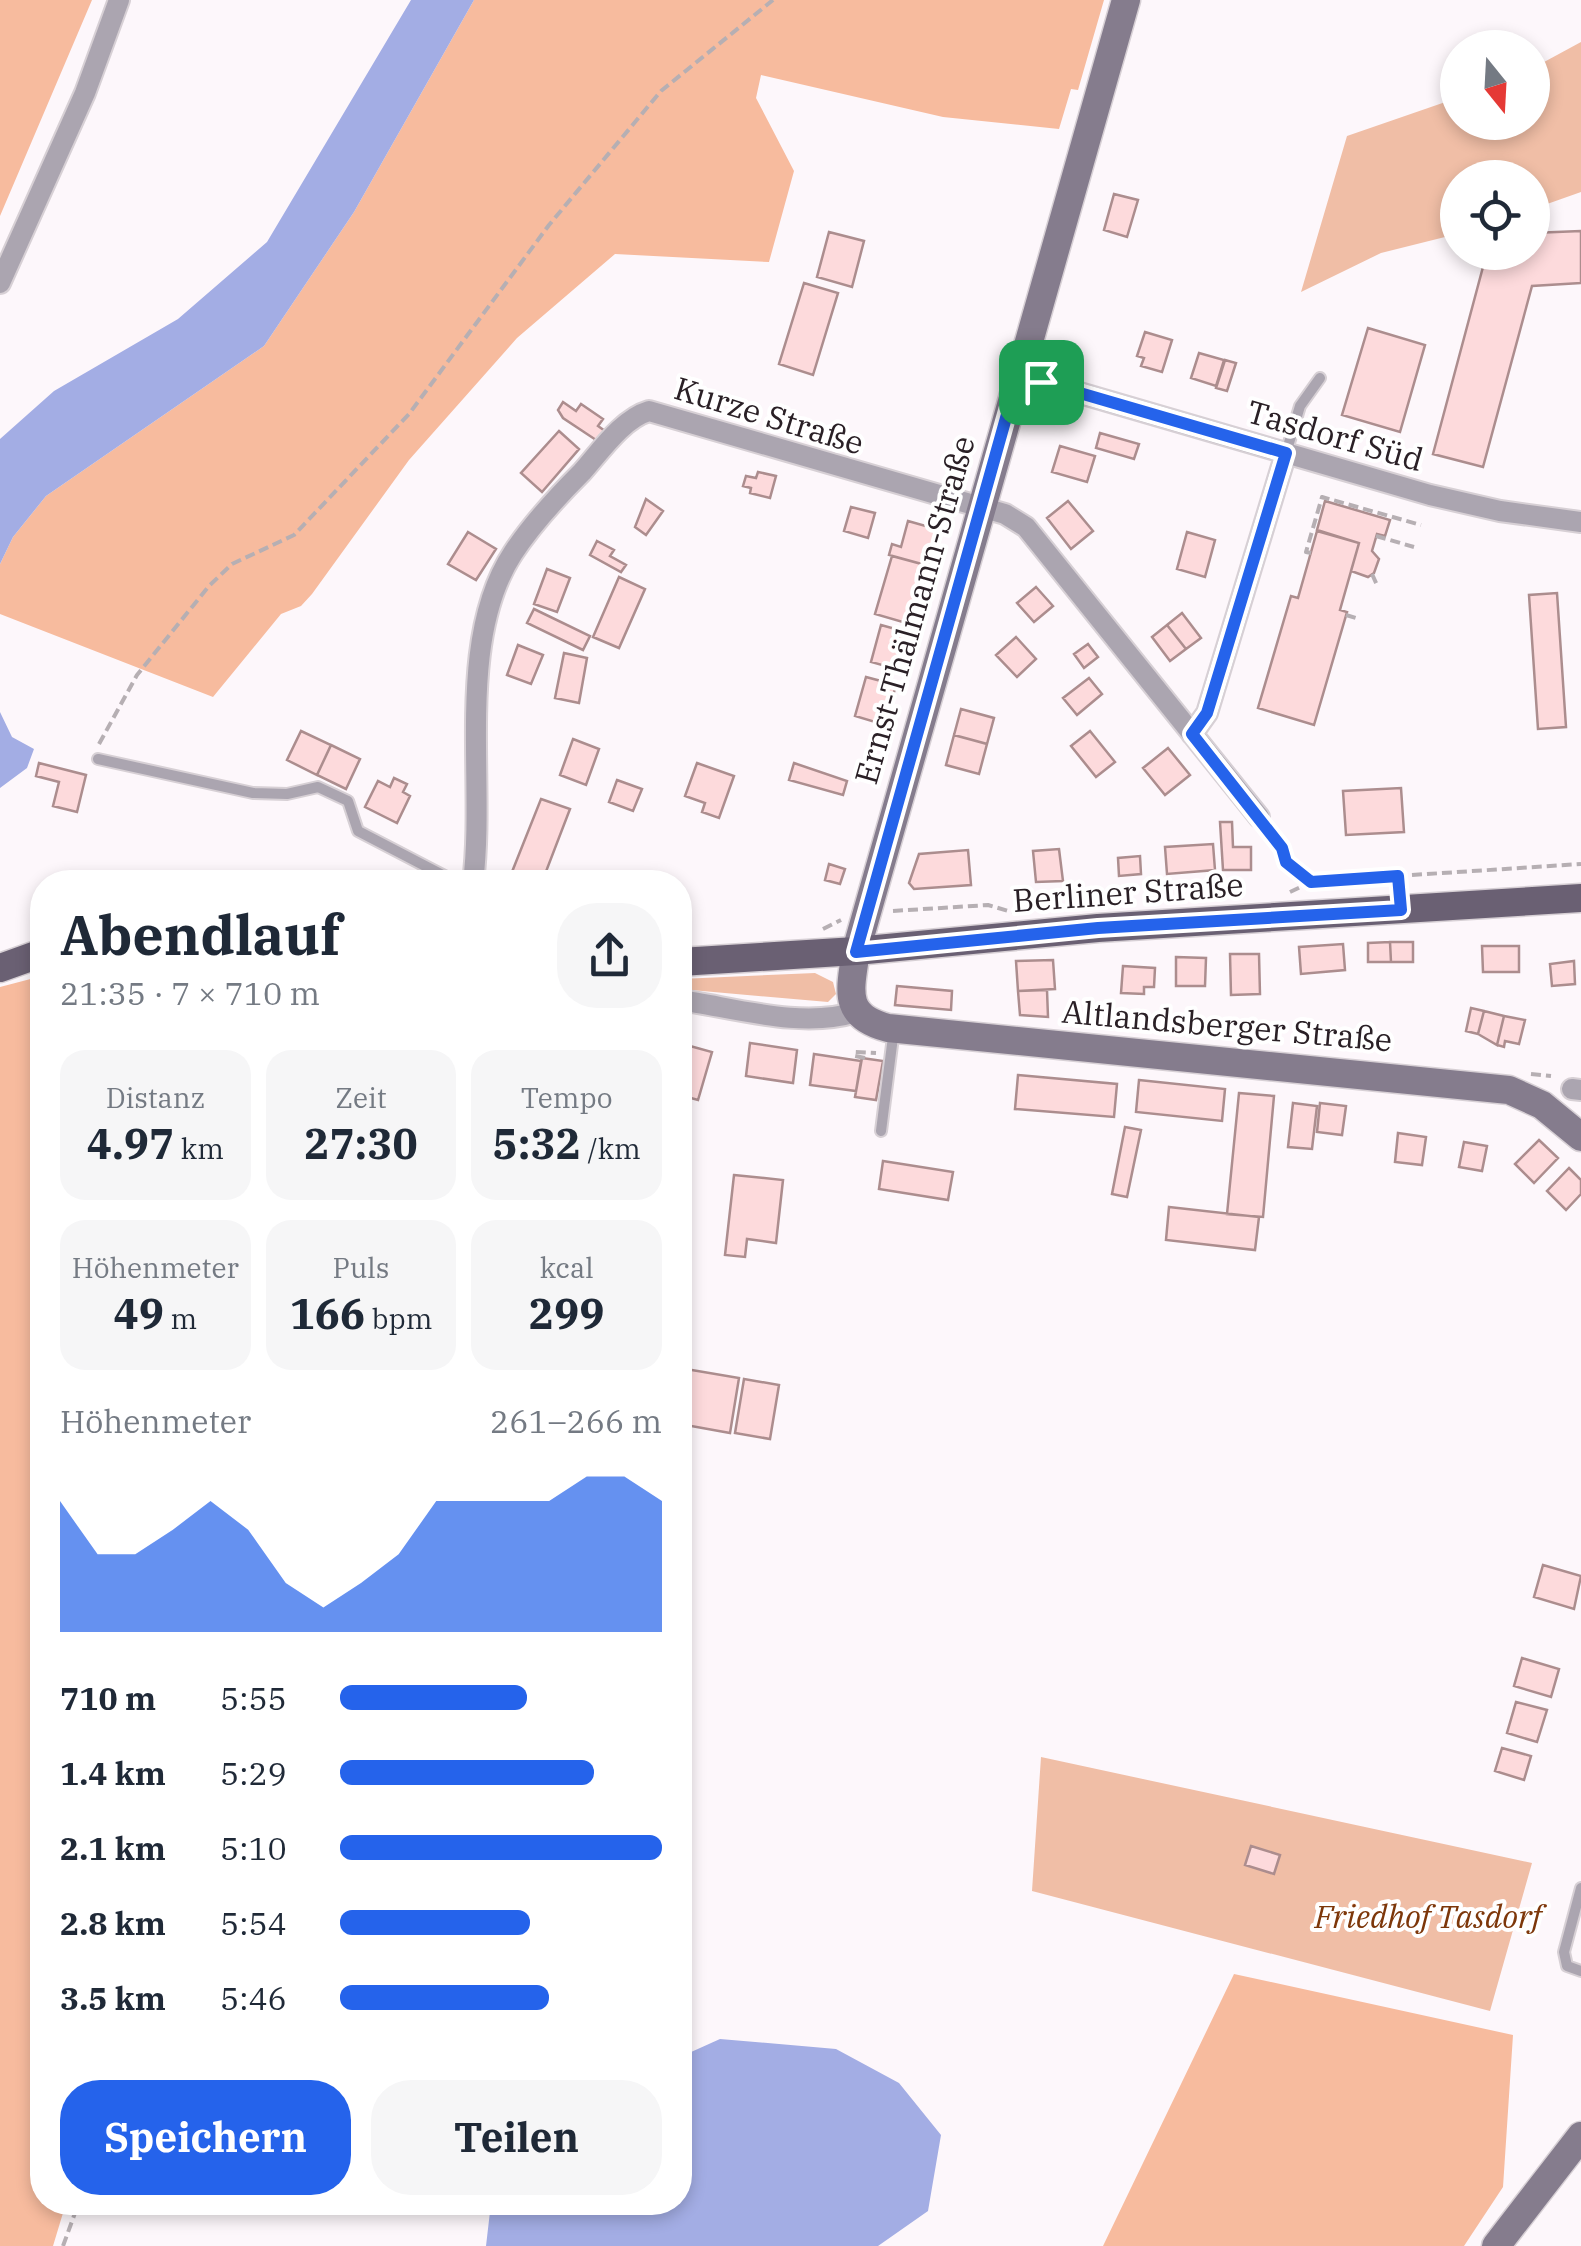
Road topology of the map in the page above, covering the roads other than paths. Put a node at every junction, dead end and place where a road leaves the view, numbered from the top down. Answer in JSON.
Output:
{"nodes":[{"id":1,"x":118,"y":0,"type":"edge"},
{"id":2,"x":1126,"y":0,"type":"edge"},
{"id":3,"x":0,"y":283,"type":"edge"},
{"id":4,"x":1018,"y":375,"type":"junction"},
{"id":5,"x":1320,"y":378,"type":"dead end"},
{"id":6,"x":1286,"y":453,"type":"junction"},
{"id":7,"x":981,"y":508,"type":"junction"},
{"id":8,"x":1581,"y":522,"type":"edge"},
{"id":9,"x":1192,"y":734,"type":"junction"},
{"id":10,"x":98,"y":759,"type":"road end"},
{"id":11,"x":1259,"y":817,"type":"road end"},
{"id":12,"x":433,"y":870,"type":"edge"},
{"id":13,"x":474,"y":870,"type":"edge"},
{"id":14,"x":1398,"y":876,"type":"road end"},
{"id":15,"x":1581,"y":898,"type":"edge"},
{"id":16,"x":1401,"y":910,"type":"junction"},
{"id":17,"x":856,"y":952,"type":"junction"},
{"id":18,"x":692,"y":961,"type":"edge"},
{"id":19,"x":692,"y":1002,"type":"edge"},
{"id":20,"x":856,"y":1012,"type":"junction"},
{"id":21,"x":890,"y":1041,"type":"junction"},
{"id":22,"x":881,"y":1130,"type":"dead end"},
{"id":23,"x":1581,"y":1136,"type":"edge"},
{"id":24,"x":1581,"y":1888,"type":"edge"},
{"id":25,"x":1581,"y":1971,"type":"edge"},
{"id":26,"x":1581,"y":2136,"type":"edge"},
{"id":27,"x":1496,"y":2246,"type":"edge"}],
"edges":[{"from":1,"to":3,"type":"street"},
{"from":2,"to":4,"type":"main road","name":"Ernst-Thälmann-Straße"},
{"from":4,"to":6,"type":"street","name":"Tasdorf Süd"},
{"from":4,"to":7,"type":"main road","name":"Ernst-Thälmann-Straße"},
{"from":5,"to":6,"type":"lane"},
{"from":6,"to":8,"type":"street","name":"Tasdorf Süd"},
{"from":6,"to":9,"type":"street"},
{"from":7,"to":9,"type":"street"},
{"from":7,"to":13,"type":"street","name":"Kurze Straße"},
{"from":7,"to":17,"type":"main road","name":"Ernst-Thälmann-Straße"},
{"from":9,"to":11,"type":"street"},
{"from":10,"to":12,"type":"lane"},
{"from":14,"to":16,"type":"lane"},
{"from":15,"to":16,"type":"main road","name":"Berliner Straße"},
{"from":16,"to":17,"type":"main road","name":"Berliner Straße"},
{"from":17,"to":18,"type":"main road","name":"Berliner Straße"},
{"from":17,"to":20,"type":"main road"},
{"from":19,"to":20,"type":"street","name":"Altlandsberger Straße"},
{"from":20,"to":21,"type":"main road","name":"Altlandsberger Straße"},
{"from":21,"to":22,"type":"lane"},
{"from":21,"to":23,"type":"main road","name":"Altlandsberger Straße"},
{"from":24,"to":25,"type":"lane"},
{"from":26,"to":27,"type":"main road"}]}
